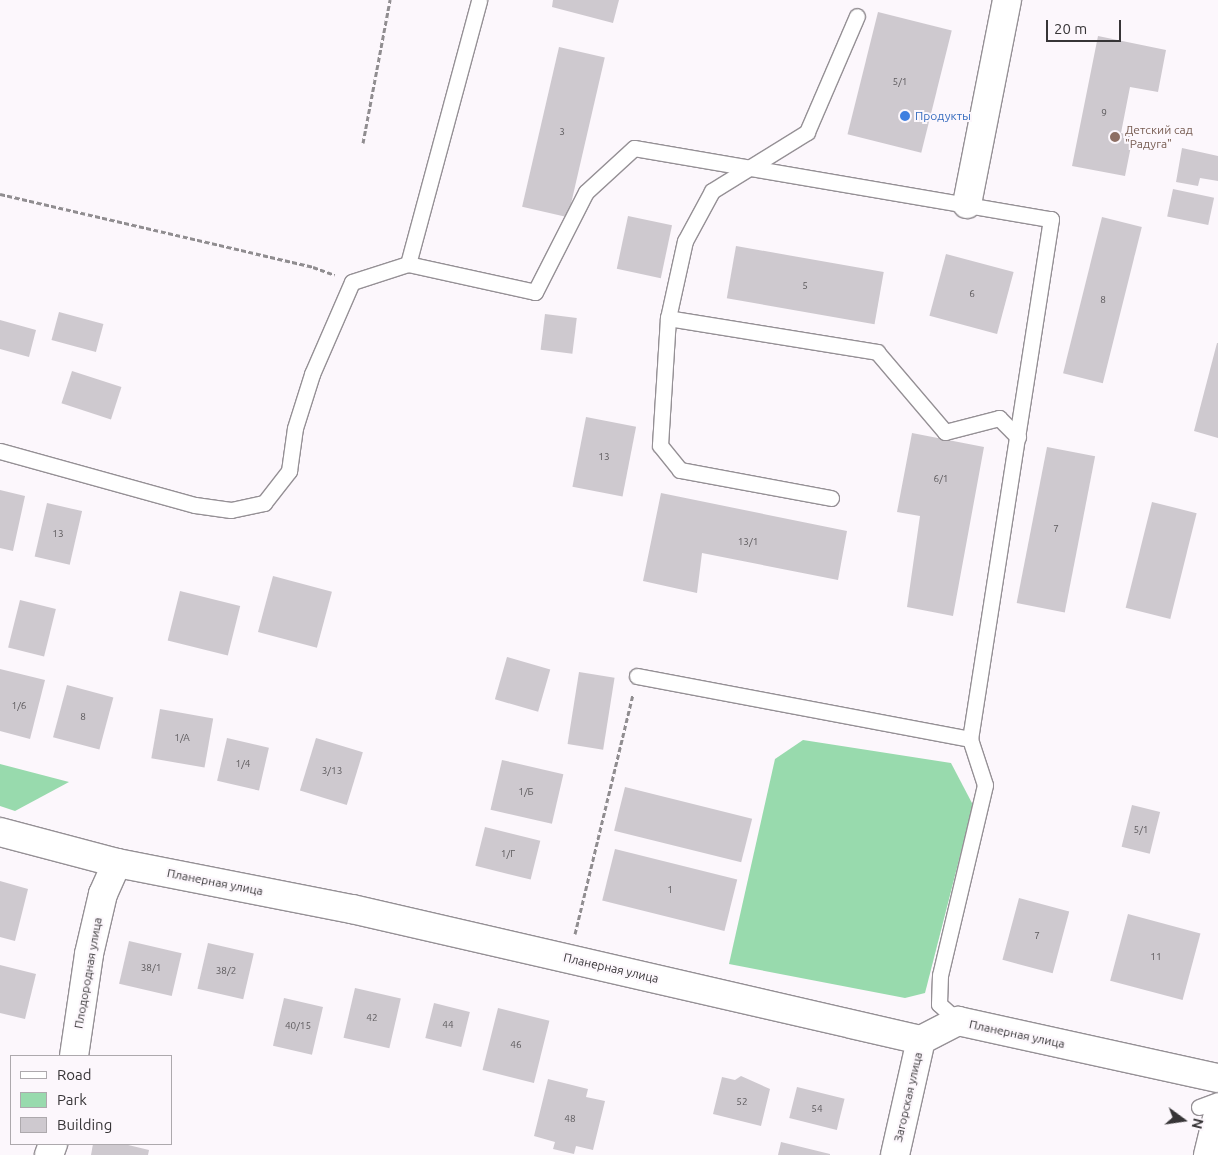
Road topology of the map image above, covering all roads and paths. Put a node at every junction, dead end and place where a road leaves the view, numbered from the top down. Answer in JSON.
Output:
{"nodes":[{"id":1,"x":390,"y":0,"type":"edge"},
{"id":2,"x":479,"y":0,"type":"edge"},
{"id":3,"x":1007,"y":0,"type":"edge"},
{"id":4,"x":857,"y":16,"type":"dead end"},
{"id":5,"x":363,"y":143,"type":"dead end"},
{"id":6,"x":748,"y":167,"type":"junction"},
{"id":7,"x":0,"y":194,"type":"edge"},
{"id":8,"x":967,"y":204,"type":"junction"},
{"id":9,"x":408,"y":264,"type":"junction"},
{"id":10,"x":352,"y":282,"type":"junction"},
{"id":11,"x":668,"y":318,"type":"junction"},
{"id":12,"x":1018,"y":437,"type":"junction"},
{"id":13,"x":0,"y":451,"type":"edge"},
{"id":14,"x":831,"y":498,"type":"dead end"},
{"id":15,"x":637,"y":676,"type":"joint"},
{"id":16,"x":970,"y":740,"type":"junction"},
{"id":17,"x":0,"y":832,"type":"edge"},
{"id":18,"x":117,"y":863,"type":"junction"},
{"id":19,"x":569,"y":959,"type":"junction"},
{"id":20,"x":958,"y":1022,"type":"junction"},
{"id":21,"x":921,"y":1040,"type":"junction"},
{"id":22,"x":74,"y":1055,"type":"edge"},
{"id":23,"x":1218,"y":1078,"type":"edge"},
{"id":24,"x":1213,"y":1111,"type":"edge"},
{"id":25,"x":895,"y":1155,"type":"edge"},
{"id":26,"x":1208,"y":1155,"type":"edge"}],
"edges":[{"from":1,"to":5,"type":"path"},
{"from":2,"to":9,"type":"lane"},
{"from":3,"to":8,"type":"street"},
{"from":4,"to":6,"type":"lane"},
{"from":6,"to":8,"type":"lane"},
{"from":6,"to":9,"type":"lane"},
{"from":6,"to":11,"type":"lane"},
{"from":7,"to":10,"type":"path"},
{"from":8,"to":12,"type":"lane"},
{"from":9,"to":10,"type":"lane"},
{"from":10,"to":13,"type":"lane"},
{"from":11,"to":12,"type":"lane"},
{"from":11,"to":14,"type":"lane"},
{"from":12,"to":16,"type":"lane"},
{"from":15,"to":16,"type":"lane"},
{"from":15,"to":19,"type":"path"},
{"from":16,"to":20,"type":"lane"},
{"from":17,"to":18,"type":"street","name":"Планерная улица"},
{"from":18,"to":19,"type":"street","name":"Планерная улица"},
{"from":18,"to":22,"type":"street","name":"Плодородная улица"},
{"from":19,"to":21,"type":"street","name":"Планерная улица"},
{"from":20,"to":21,"type":"street","name":"Планерная улица"},
{"from":20,"to":23,"type":"street","name":"Планерная улица"},
{"from":21,"to":25,"type":"street","name":"Загорская улица"},
{"from":24,"to":26,"type":"street"}]}
